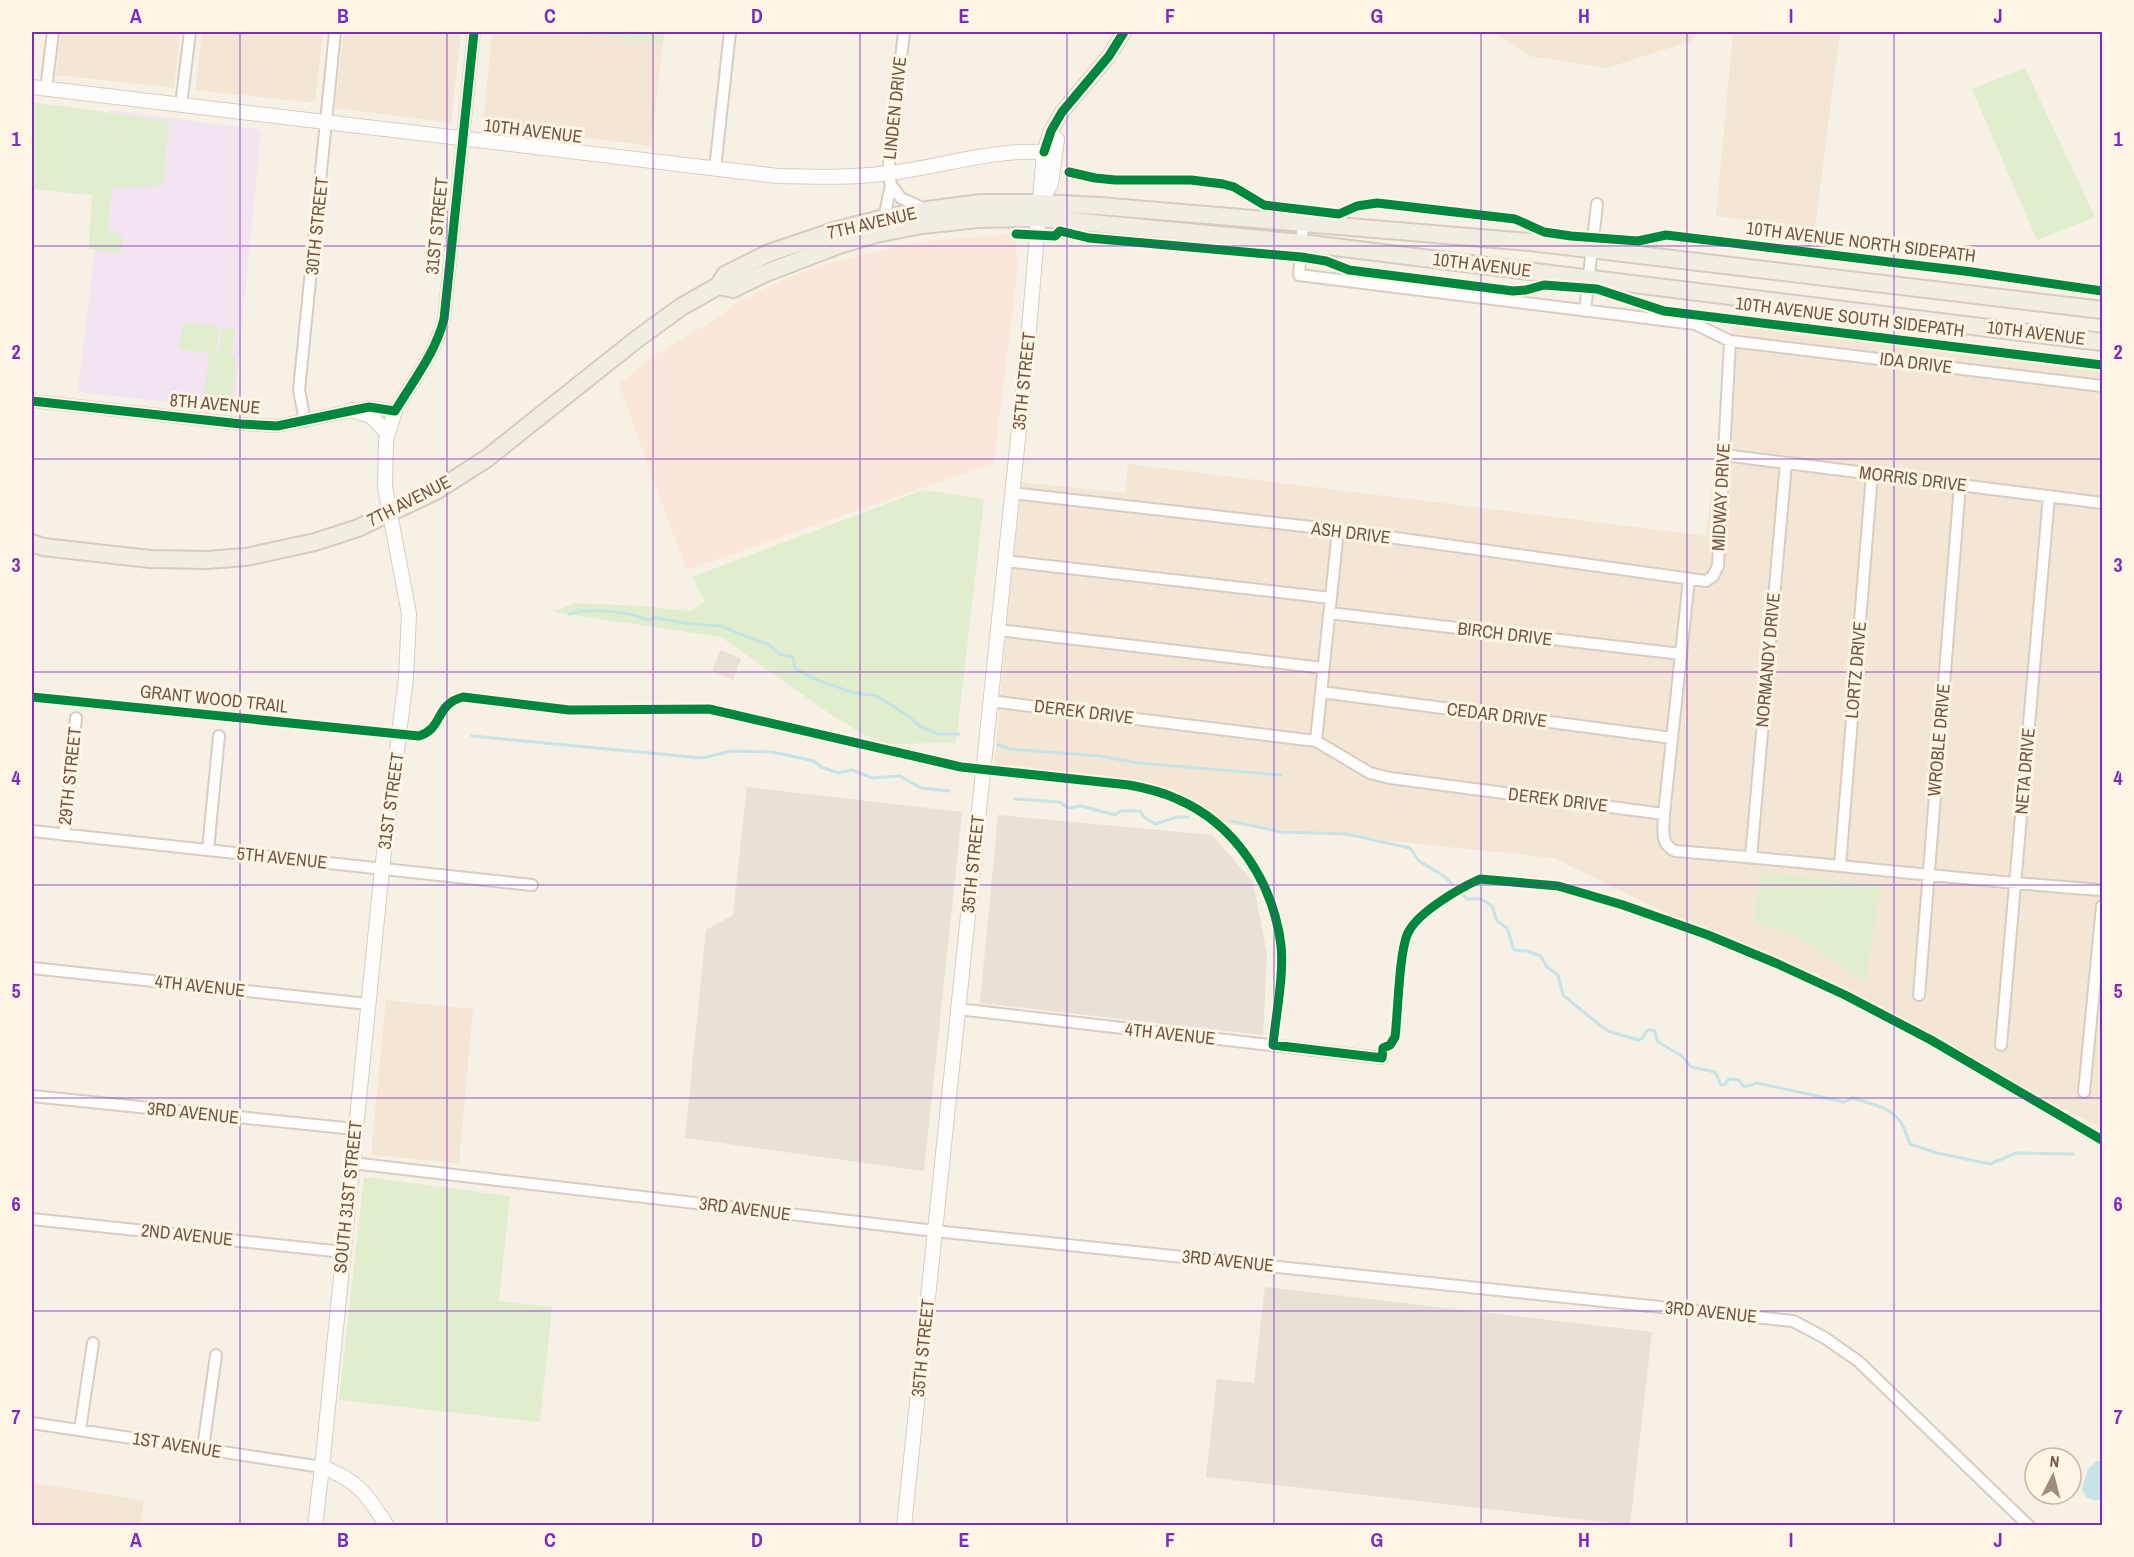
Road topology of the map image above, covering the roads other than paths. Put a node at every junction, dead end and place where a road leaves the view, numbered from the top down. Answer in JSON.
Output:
{"nodes":[{"id":1,"x":53,"y":32,"type":"edge"},
{"id":2,"x":190,"y":32,"type":"edge"},
{"id":3,"x":335,"y":32,"type":"edge"},
{"id":4,"x":474,"y":32,"type":"edge"},
{"id":5,"x":730,"y":32,"type":"edge"},
{"id":6,"x":904,"y":32,"type":"edge"},
{"id":7,"x":1124,"y":32,"type":"edge"},
{"id":8,"x":32,"y":87,"type":"edge"},
{"id":9,"x":46,"y":89,"type":"junction"},
{"id":10,"x":181,"y":105,"type":"junction"},
{"id":11,"x":1062,"y":112,"type":"junction"},
{"id":12,"x":325,"y":122,"type":"junction"},
{"id":13,"x":463,"y":140,"type":"junction"},
{"id":14,"x":1044,"y":152,"type":"junction"},
{"id":15,"x":715,"y":169,"type":"junction"},
{"id":16,"x":890,"y":179,"type":"junction"},
{"id":17,"x":1597,"y":204,"type":"dead end"},
{"id":18,"x":927,"y":210,"type":"junction"},
{"id":19,"x":1040,"y":210,"type":"junction"},
{"id":20,"x":884,"y":218,"type":"junction"},
{"id":21,"x":1303,"y":224,"type":"junction"},
{"id":22,"x":1302,"y":243,"type":"junction"},
{"id":23,"x":1592,"y":249,"type":"junction"},
{"id":24,"x":1588,"y":278,"type":"junction"},
{"id":25,"x":718,"y":286,"type":"junction"},
{"id":26,"x":2103,"y":310,"type":"edge"},
{"id":27,"x":1585,"y":311,"type":"junction"},
{"id":28,"x":1730,"y":341,"type":"junction"},
{"id":29,"x":2103,"y":342,"type":"edge"},
{"id":30,"x":2103,"y":386,"type":"edge"},
{"id":31,"x":32,"y":401,"type":"edge"},
{"id":32,"x":351,"y":410,"type":"junction"},
{"id":33,"x":395,"y":411,"type":"junction"},
{"id":34,"x":305,"y":421,"type":"junction"},
{"id":35,"x":388,"y":434,"type":"junction"},
{"id":36,"x":1724,"y":455,"type":"junction"},
{"id":37,"x":1786,"y":463,"type":"junction"},
{"id":38,"x":1872,"y":474,"type":"junction"},
{"id":39,"x":1960,"y":485,"type":"junction"},
{"id":40,"x":1012,"y":493,"type":"junction"},
{"id":41,"x":2049,"y":496,"type":"junction"},
{"id":42,"x":2103,"y":503,"type":"edge"},
{"id":43,"x":391,"y":512,"type":"junction"},
{"id":44,"x":1338,"y":530,"type":"junction"},
{"id":45,"x":35,"y":547,"type":"edge"},
{"id":46,"x":1005,"y":561,"type":"junction"},
{"id":47,"x":1689,"y":579,"type":"junction"},
{"id":48,"x":1331,"y":598,"type":"junction"},
{"id":49,"x":1329,"y":613,"type":"junction"},
{"id":50,"x":998,"y":630,"type":"junction"},
{"id":51,"x":1681,"y":654,"type":"junction"},
{"id":52,"x":1323,"y":668,"type":"junction"},
{"id":53,"x":1321,"y":692,"type":"junction"},
{"id":54,"x":990,"y":701,"type":"junction"},
{"id":55,"x":76,"y":718,"type":"dead end"},
{"id":56,"x":219,"y":736,"type":"dead end"},
{"id":57,"x":1672,"y":738,"type":"junction"},
{"id":58,"x":1316,"y":741,"type":"junction"},
{"id":59,"x":1664,"y":814,"type":"junction"},
{"id":60,"x":32,"y":831,"type":"edge"},
{"id":61,"x":64,"y":835,"type":"junction"},
{"id":62,"x":208,"y":850,"type":"junction"},
{"id":63,"x":1751,"y":857,"type":"junction"},
{"id":64,"x":1840,"y":866,"type":"junction"},
{"id":65,"x":382,"y":869,"type":"junction"},
{"id":66,"x":1928,"y":875,"type":"junction"},
{"id":67,"x":2016,"y":884,"type":"junction"},
{"id":68,"x":532,"y":885,"type":"dead end"},
{"id":69,"x":2103,"y":890,"type":"edge"},
{"id":70,"x":2103,"y":906,"type":"edge"},
{"id":71,"x":32,"y":968,"type":"edge"},
{"id":72,"x":1919,"y":995,"type":"dead end"},
{"id":73,"x":368,"y":1004,"type":"junction"},
{"id":74,"x":958,"y":1009,"type":"junction"},
{"id":75,"x":2001,"y":1045,"type":"dead end"},
{"id":76,"x":1382,"y":1058,"type":"dead end"},
{"id":77,"x":2084,"y":1092,"type":"dead end"},
{"id":78,"x":32,"y":1096,"type":"edge"},
{"id":79,"x":355,"y":1129,"type":"junction"},
{"id":80,"x":352,"y":1163,"type":"junction"},
{"id":81,"x":32,"y":1219,"type":"edge"},
{"id":82,"x":935,"y":1231,"type":"junction"},
{"id":83,"x":343,"y":1252,"type":"junction"},
{"id":84,"x":93,"y":1343,"type":"dead end"},
{"id":85,"x":216,"y":1355,"type":"dead end"},
{"id":86,"x":32,"y":1423,"type":"edge"},
{"id":87,"x":80,"y":1430,"type":"junction"},
{"id":88,"x":203,"y":1448,"type":"junction"},
{"id":89,"x":322,"y":1467,"type":"junction"},
{"id":90,"x":315,"y":1526,"type":"edge"},
{"id":91,"x":387,"y":1526,"type":"edge"},
{"id":92,"x":904,"y":1526,"type":"edge"},
{"id":93,"x":2028,"y":1526,"type":"edge"}],
"edges":[{"from":1,"to":9,"type":"street"},
{"from":2,"to":10,"type":"street"},
{"from":3,"to":12,"type":"street","name":"30TH STREET"},
{"from":4,"to":13,"type":"street","name":"31ST STREET"},
{"from":5,"to":15,"type":"street"},
{"from":6,"to":16,"type":"street","name":"LINDEN DRIVE"},
{"from":7,"to":11,"type":"street","name":"35TH STREET"},
{"from":8,"to":9,"type":"street","name":"10TH AVENUE"},
{"from":9,"to":10,"type":"street","name":"10TH AVENUE"},
{"from":10,"to":12,"type":"street","name":"10TH AVENUE"},
{"from":11,"to":14,"type":"street","name":"35TH STREET"},
{"from":11,"to":19,"type":"street","name":"35TH STREET"},
{"from":12,"to":13,"type":"street","name":"10TH AVENUE"},
{"from":12,"to":34,"type":"street","name":"30TH STREET"},
{"from":13,"to":15,"type":"street","name":"10TH AVENUE"},
{"from":13,"to":33,"type":"street","name":"31ST STREET"},
{"from":14,"to":16,"type":"street","name":"10TH AVENUE"},
{"from":14,"to":19,"type":"street","name":"35TH STREET"},
{"from":15,"to":16,"type":"street","name":"10TH AVENUE"},
{"from":16,"to":18,"type":"street","name":"LINDEN DRIVE"},
{"from":16,"to":20,"type":"street","name":"LINDEN DRIVE"},
{"from":17,"to":23,"type":"street"},
{"from":18,"to":19,"type":"main road","name":"7TH AVENUE"},
{"from":18,"to":20,"type":"main road","name":"7TH AVENUE"},
{"from":19,"to":21,"type":"main road","name":"10TH AVENUE"},
{"from":19,"to":22,"type":"main road","name":"10TH AVENUE"},
{"from":19,"to":25,"type":"main road","name":"7TH AVENUE"},
{"from":19,"to":40,"type":"street","name":"35TH STREET"},
{"from":20,"to":25,"type":"main road","name":"7TH AVENUE"},
{"from":21,"to":22,"type":"street"},
{"from":21,"to":23,"type":"main road","name":"10TH AVENUE"},
{"from":22,"to":24,"type":"main road","name":"10TH AVENUE"},
{"from":22,"to":27,"type":"street"},
{"from":23,"to":24,"type":"street"},
{"from":23,"to":26,"type":"main road","name":"10TH AVENUE"},
{"from":24,"to":27,"type":"street"},
{"from":24,"to":29,"type":"main road","name":"10TH AVENUE"},
{"from":25,"to":43,"type":"main road","name":"7TH AVENUE"},
{"from":27,"to":28,"type":"street"},
{"from":28,"to":30,"type":"street","name":"IDA DRIVE"},
{"from":28,"to":36,"type":"street","name":"MIDWAY DRIVE"},
{"from":31,"to":34,"type":"street","name":"8TH AVENUE"},
{"from":32,"to":33,"type":"street","name":"8TH AVENUE"},
{"from":32,"to":34,"type":"street","name":"8TH AVENUE"},
{"from":32,"to":35,"type":"street"},
{"from":33,"to":35,"type":"street","name":"31ST STREET"},
{"from":35,"to":43,"type":"street","name":"31ST STREET"},
{"from":36,"to":37,"type":"street","name":"MORRIS DRIVE"},
{"from":36,"to":47,"type":"street","name":"MIDWAY DRIVE"},
{"from":37,"to":38,"type":"street","name":"MORRIS DRIVE"},
{"from":37,"to":63,"type":"street","name":"NORMANDY DRIVE"},
{"from":38,"to":39,"type":"street","name":"MORRIS DRIVE"},
{"from":38,"to":64,"type":"street","name":"LORTZ DRIVE"},
{"from":39,"to":41,"type":"street","name":"MORRIS DRIVE"},
{"from":39,"to":66,"type":"street","name":"WROBLE DRIVE"},
{"from":40,"to":44,"type":"street","name":"ASH DRIVE"},
{"from":40,"to":46,"type":"street","name":"35TH STREET"},
{"from":41,"to":42,"type":"street","name":"MORRIS DRIVE"},
{"from":41,"to":67,"type":"street","name":"NETA DRIVE"},
{"from":43,"to":45,"type":"main road","name":"7TH AVENUE"},
{"from":43,"to":65,"type":"street","name":"31ST STREET"},
{"from":44,"to":47,"type":"street","name":"ASH DRIVE"},
{"from":44,"to":48,"type":"street"},
{"from":46,"to":48,"type":"street"},
{"from":46,"to":50,"type":"street","name":"35TH STREET"},
{"from":47,"to":51,"type":"street"},
{"from":48,"to":49,"type":"street"},
{"from":49,"to":51,"type":"street","name":"BIRCH DRIVE"},
{"from":49,"to":52,"type":"street"},
{"from":50,"to":52,"type":"street"},
{"from":50,"to":54,"type":"street","name":"35TH STREET"},
{"from":51,"to":57,"type":"street"},
{"from":52,"to":53,"type":"street"},
{"from":53,"to":57,"type":"street","name":"CEDAR DRIVE"},
{"from":53,"to":58,"type":"street"},
{"from":54,"to":58,"type":"street","name":"DEREK DRIVE"},
{"from":54,"to":74,"type":"street","name":"35TH STREET"},
{"from":55,"to":61,"type":"street","name":"29TH STREET"},
{"from":56,"to":62,"type":"street"},
{"from":57,"to":59,"type":"street"},
{"from":58,"to":59,"type":"street","name":"DEREK DRIVE"},
{"from":59,"to":63,"type":"street"},
{"from":60,"to":61,"type":"street","name":"5TH AVENUE"},
{"from":61,"to":62,"type":"street","name":"5TH AVENUE"},
{"from":62,"to":65,"type":"street","name":"5TH AVENUE"},
{"from":63,"to":64,"type":"street"},
{"from":64,"to":66,"type":"street"},
{"from":65,"to":68,"type":"street","name":"5TH AVENUE"},
{"from":65,"to":73,"type":"street","name":"SOUTH 31ST STREET"},
{"from":66,"to":67,"type":"street"},
{"from":66,"to":72,"type":"street","name":"WROBLE DRIVE"},
{"from":67,"to":69,"type":"street"},
{"from":67,"to":75,"type":"street","name":"NETA DRIVE"},
{"from":70,"to":77,"type":"street"},
{"from":71,"to":73,"type":"street","name":"4TH AVENUE"},
{"from":73,"to":79,"type":"street","name":"SOUTH 31ST STREET"},
{"from":74,"to":76,"type":"street","name":"4TH AVENUE"},
{"from":74,"to":82,"type":"street","name":"35TH STREET"},
{"from":78,"to":79,"type":"street","name":"3RD AVENUE"},
{"from":79,"to":80,"type":"street","name":"SOUTH 31ST STREET"},
{"from":80,"to":82,"type":"street","name":"3RD AVENUE"},
{"from":80,"to":83,"type":"street","name":"SOUTH 31ST STREET"},
{"from":81,"to":83,"type":"street","name":"2ND AVENUE"},
{"from":82,"to":92,"type":"street","name":"35TH STREET"},
{"from":82,"to":93,"type":"street","name":"3RD AVENUE"},
{"from":83,"to":89,"type":"street","name":"SOUTH 31ST STREET"},
{"from":84,"to":87,"type":"street"},
{"from":85,"to":88,"type":"street"},
{"from":86,"to":87,"type":"street","name":"1ST AVENUE"},
{"from":87,"to":88,"type":"street","name":"1ST AVENUE"},
{"from":88,"to":89,"type":"street","name":"1ST AVENUE"},
{"from":89,"to":90,"type":"street","name":"SOUTH 31ST STREET"},
{"from":89,"to":91,"type":"street"}]}
